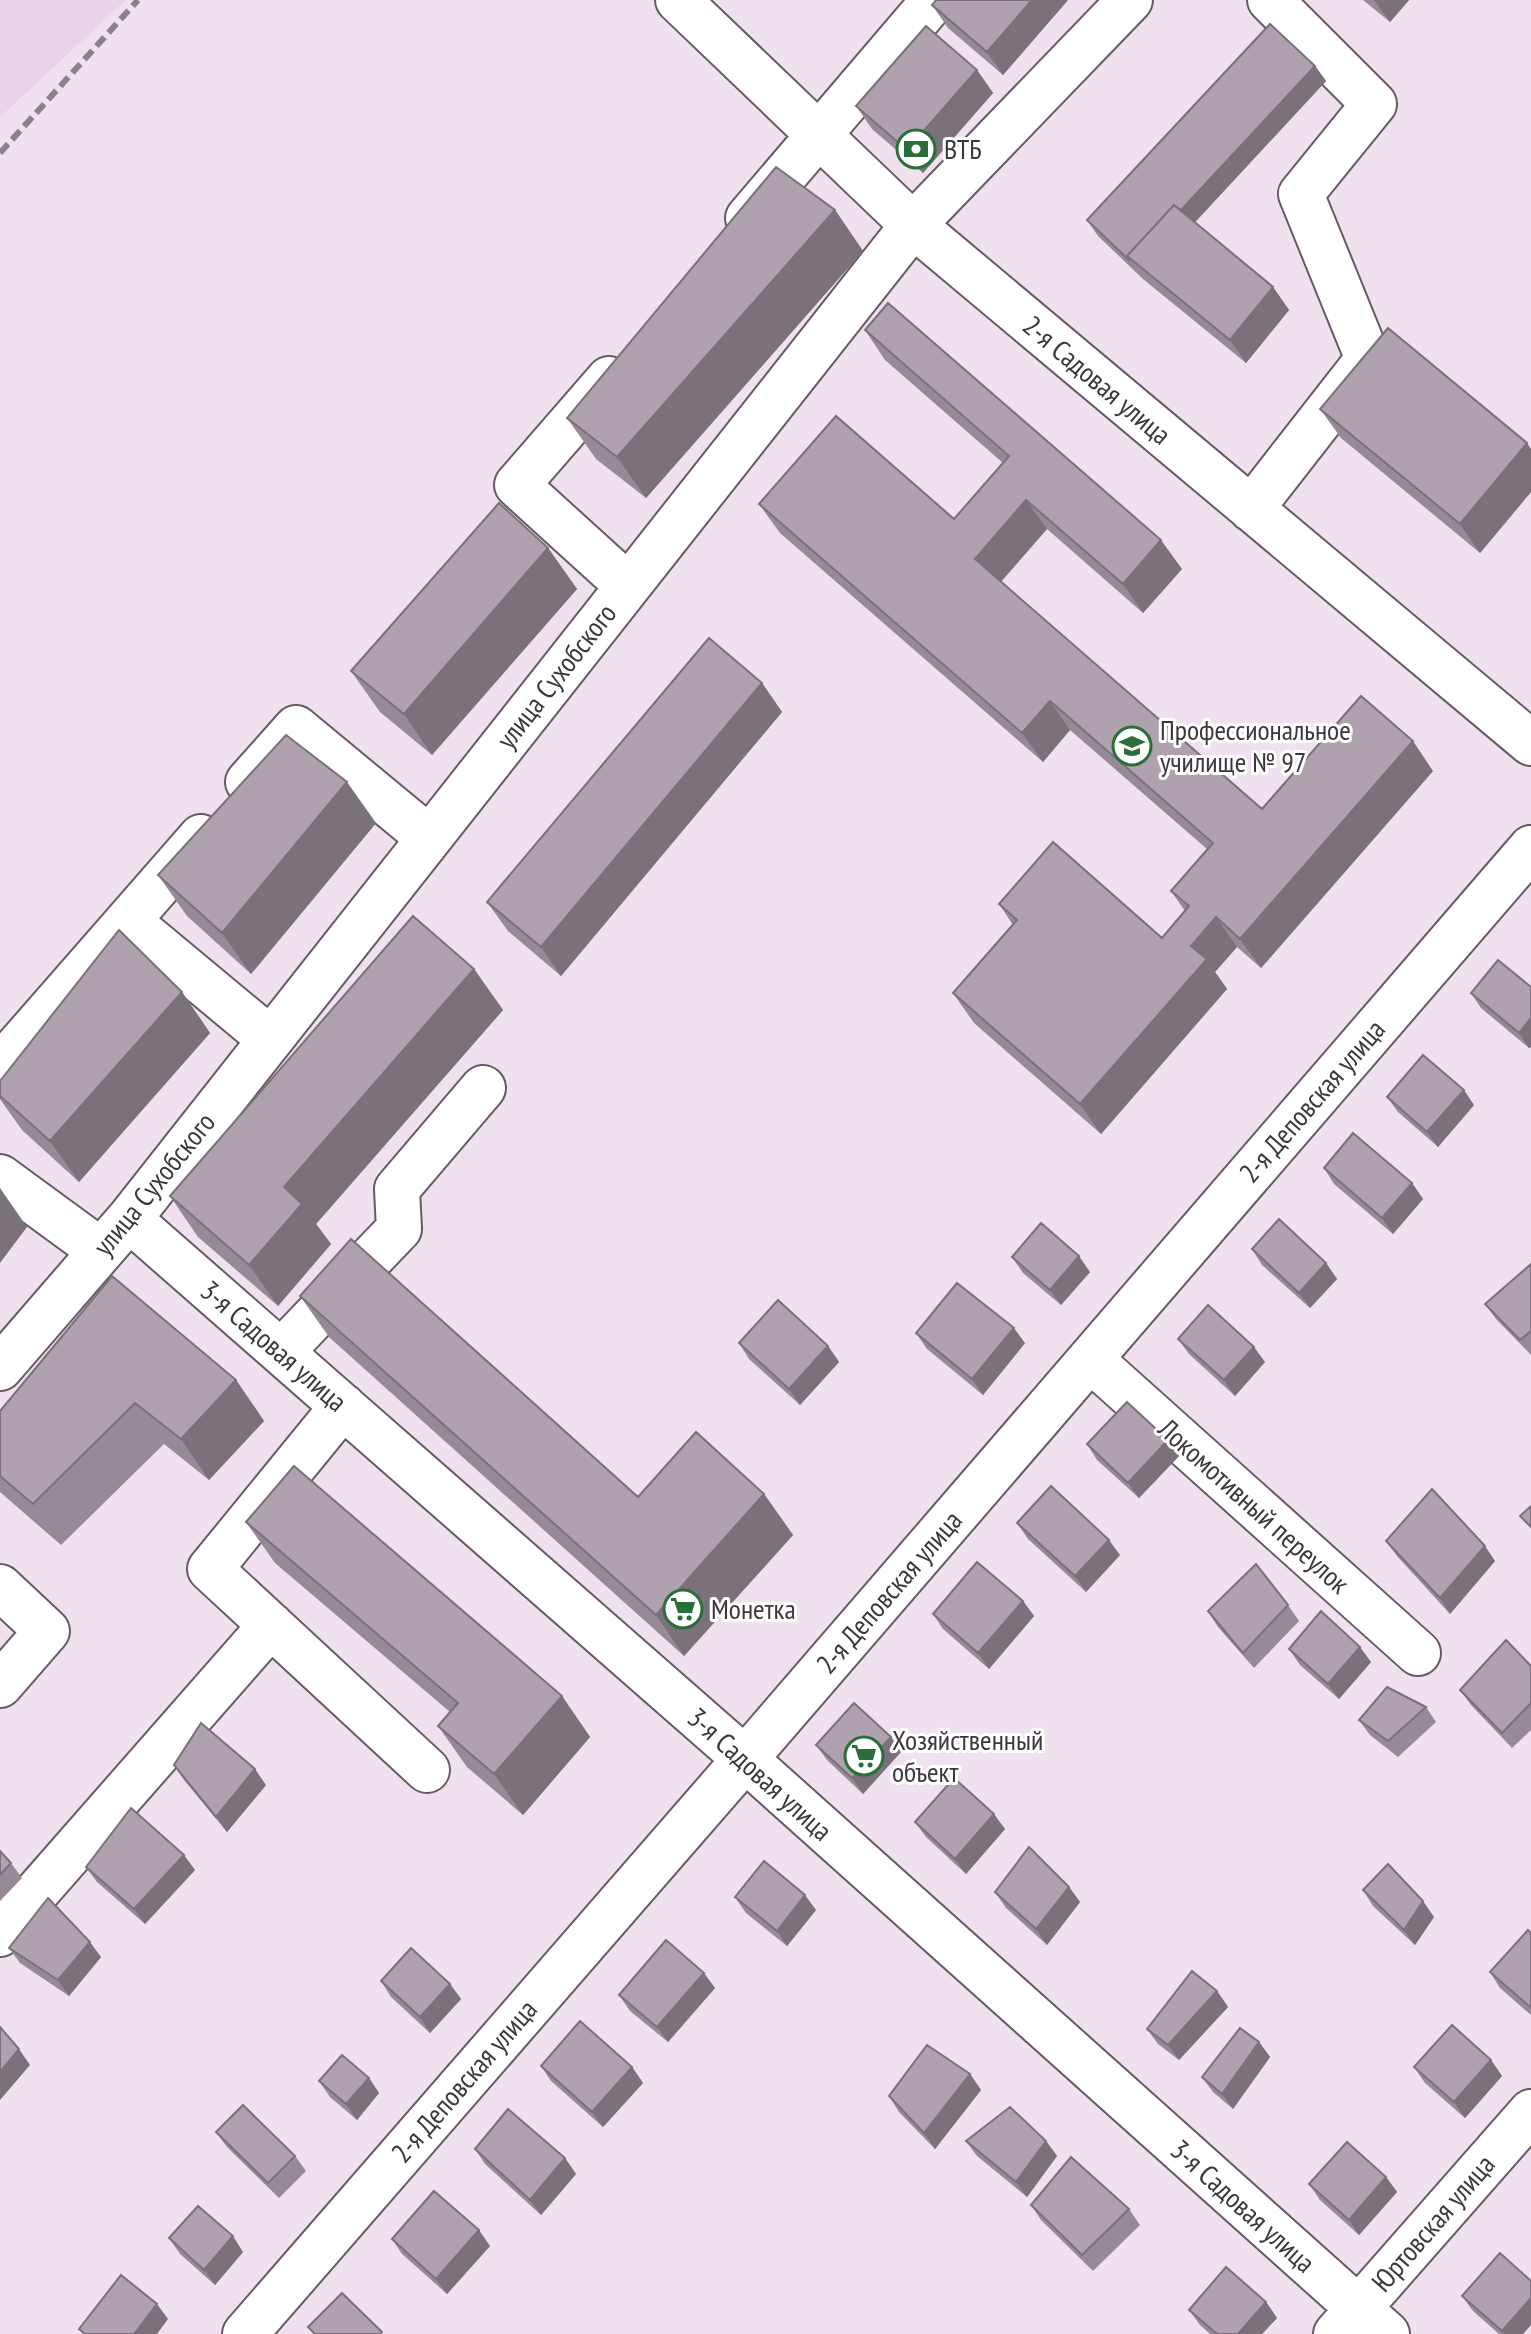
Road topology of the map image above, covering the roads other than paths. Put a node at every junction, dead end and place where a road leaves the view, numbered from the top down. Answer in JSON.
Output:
{"nodes":[{"id":1,"x":678,"y":0,"type":"edge"},
{"id":2,"x":934,"y":0,"type":"edge"},
{"id":3,"x":1130,"y":0,"type":"edge"},
{"id":4,"x":1270,"y":0,"type":"edge"},
{"id":5,"x":820,"y":136,"type":"junction"},
{"id":6,"x":913,"y":225,"type":"junction"},
{"id":7,"x":726,"y":244,"type":"edge"},
{"id":8,"x":632,"y":352,"type":"edge"},
{"id":9,"x":1251,"y":509,"type":"junction"},
{"id":10,"x":627,"y":585,"type":"junction"},
{"id":11,"x":1531,"y":743,"type":"edge"},
{"id":12,"x":429,"y":838,"type":"junction"},
{"id":13,"x":1531,"y":848,"type":"edge"},
{"id":14,"x":128,"y":921,"type":"junction"},
{"id":15,"x":270,"y":1039,"type":"junction"},
{"id":16,"x":0,"y":1067,"type":"edge"},
{"id":17,"x":483,"y":1088,"type":"dead end"},
{"id":18,"x":0,"y":1177,"type":"edge"},
{"id":19,"x":115,"y":1235,"type":"junction"},
{"id":20,"x":281,"y":1352,"type":"junction"},
{"id":21,"x":1090,"y":1359,"type":"junction"},
{"id":22,"x":0,"y":1368,"type":"edge"},
{"id":23,"x":343,"y":1406,"type":"junction"},
{"id":24,"x":0,"y":1587,"type":"edge"},
{"id":25,"x":271,"y":1625,"type":"junction"},
{"id":26,"x":1418,"y":1653,"type":"dead end"},
{"id":27,"x":0,"y":1685,"type":"edge"},
{"id":28,"x":745,"y":1759,"type":"junction"},
{"id":29,"x":427,"y":1770,"type":"dead end"},
{"id":30,"x":0,"y":1934,"type":"edge"},
{"id":31,"x":1531,"y":2112,"type":"edge"},
{"id":32,"x":1360,"y":2326,"type":"edge"},
{"id":33,"x":245,"y":2334,"type":"edge"}],
"edges":[{"from":1,"to":5,"type":"street","name":"2-я Садовая улица"},
{"from":2,"to":5,"type":"street"},
{"from":3,"to":6,"type":"street","name":"улица Сухобского"},
{"from":4,"to":9,"type":"street"},
{"from":5,"to":6,"type":"street","name":"2-я Садовая улица"},
{"from":5,"to":7,"type":"street"},
{"from":6,"to":9,"type":"street","name":"2-я Садовая улица"},
{"from":6,"to":10,"type":"street","name":"улица Сухобского"},
{"from":8,"to":10,"type":"street"},
{"from":9,"to":11,"type":"street","name":"2-я Садовая улица"},
{"from":10,"to":12,"type":"street","name":"улица Сухобского"},
{"from":12,"to":14,"type":"street"},
{"from":12,"to":15,"type":"street","name":"улица Сухобского"},
{"from":13,"to":21,"type":"street","name":"2-я Деповская улица"},
{"from":14,"to":15,"type":"street"},
{"from":14,"to":16,"type":"street"},
{"from":15,"to":19,"type":"street","name":"улица Сухобского"},
{"from":17,"to":20,"type":"street"},
{"from":18,"to":19,"type":"street","name":"3-я Садовая улица"},
{"from":19,"to":20,"type":"street","name":"3-я Садовая улица"},
{"from":19,"to":22,"type":"street","name":"улица Сухобского"},
{"from":20,"to":23,"type":"street","name":"3-я Садовая улица"},
{"from":21,"to":26,"type":"street","name":"Локомотивный переулок"},
{"from":21,"to":28,"type":"street","name":"2-я Деповская улица"},
{"from":23,"to":25,"type":"street"},
{"from":23,"to":28,"type":"street","name":"3-я Садовая улица"},
{"from":24,"to":27,"type":"street"},
{"from":25,"to":29,"type":"street"},
{"from":25,"to":30,"type":"street"},
{"from":28,"to":32,"type":"street","name":"3-я Садовая улица"},
{"from":28,"to":33,"type":"street","name":"2-я Деповская улица"},
{"from":31,"to":32,"type":"street","name":"Юртовская улица"}]}
